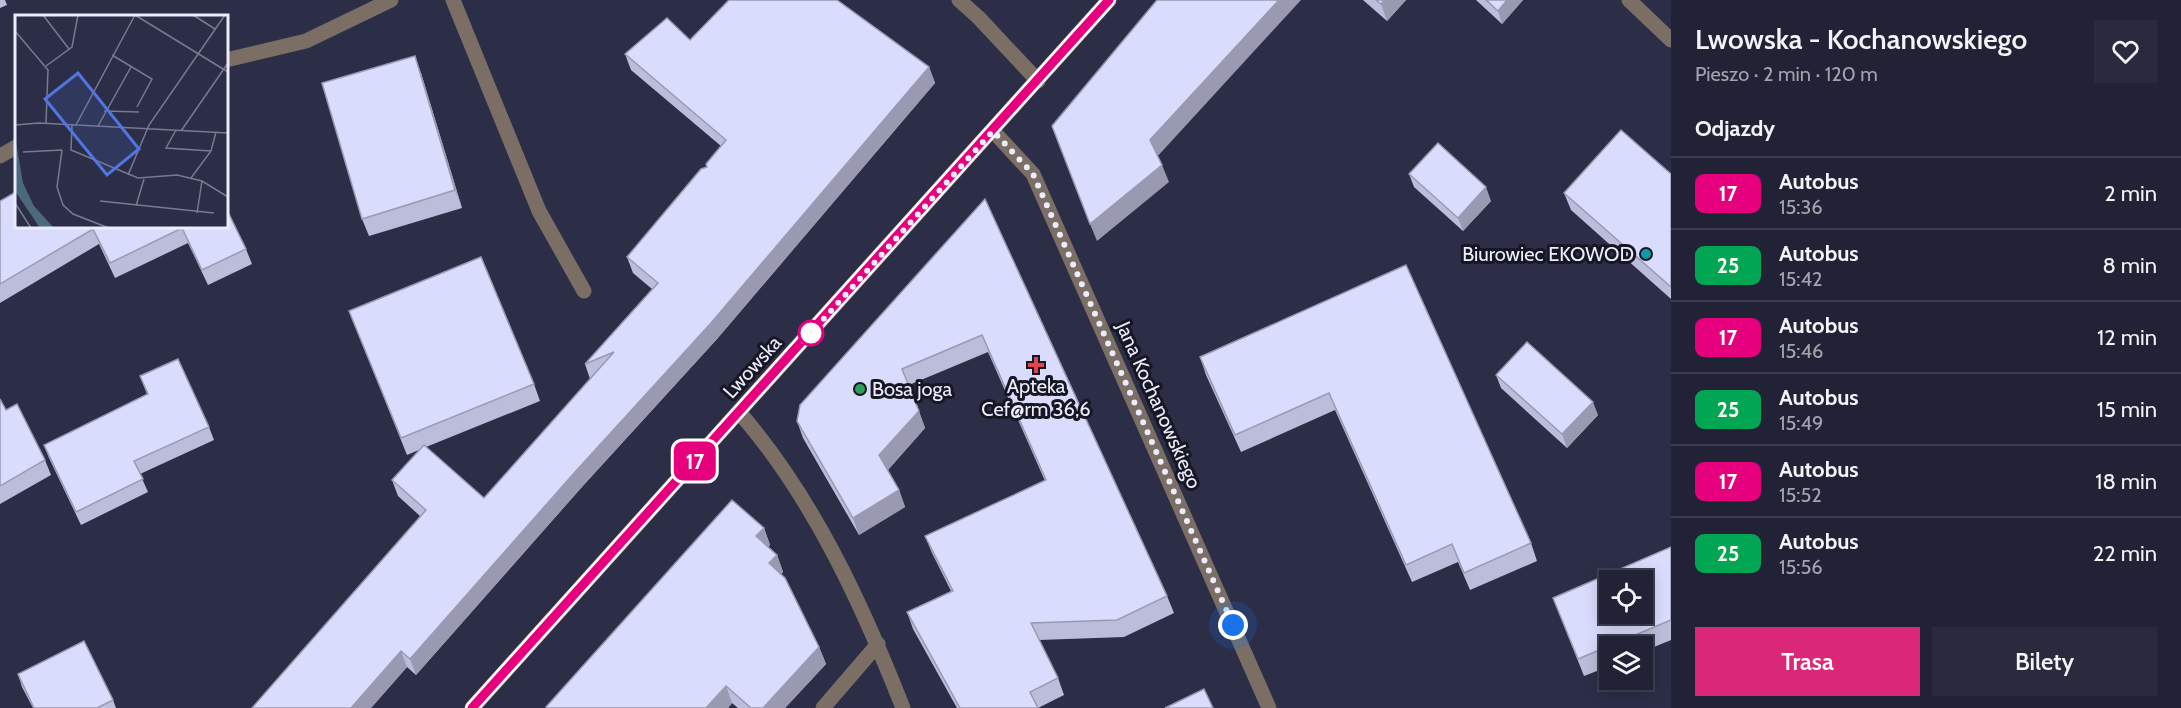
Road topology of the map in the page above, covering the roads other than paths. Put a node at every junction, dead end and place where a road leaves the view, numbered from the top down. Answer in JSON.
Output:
{"nodes":[{"id":1,"x":391,"y":0,"type":"edge"},
{"id":2,"x":453,"y":0,"type":"edge"},
{"id":3,"x":959,"y":0,"type":"edge"},
{"id":4,"x":1109,"y":0,"type":"edge"},
{"id":5,"x":1629,"y":0,"type":"edge"},
{"id":6,"x":1671,"y":40,"type":"edge"},
{"id":7,"x":228,"y":60,"type":"edge"},
{"id":8,"x":1038,"y":81,"type":"junction"},
{"id":9,"x":993,"y":131,"type":"junction"},
{"id":10,"x":15,"y":148,"type":"edge"},
{"id":11,"x":0,"y":156,"type":"edge"},
{"id":12,"x":584,"y":291,"type":"dead end"},
{"id":13,"x":739,"y":412,"type":"junction"},
{"id":14,"x":878,"y":644,"type":"junction"},
{"id":15,"x":472,"y":708,"type":"edge"},
{"id":16,"x":823,"y":708,"type":"edge"},
{"id":17,"x":903,"y":708,"type":"edge"},
{"id":18,"x":1269,"y":708,"type":"edge"}],
"edges":[{"from":1,"to":7,"type":"street"},
{"from":2,"to":12,"type":"street"},
{"from":3,"to":8,"type":"street"},
{"from":4,"to":8,"type":"street","name":"Lwowska"},
{"from":5,"to":6,"type":"street"},
{"from":8,"to":9,"type":"street","name":"Lwowska"},
{"from":9,"to":13,"type":"street","name":"Lwowska"},
{"from":9,"to":18,"type":"street","name":"Jana Kochanowskiego"},
{"from":10,"to":11,"type":"street"},
{"from":13,"to":14,"type":"street"},
{"from":13,"to":15,"type":"street","name":"Lwowska"},
{"from":14,"to":16,"type":"street"},
{"from":14,"to":17,"type":"street"}]}
